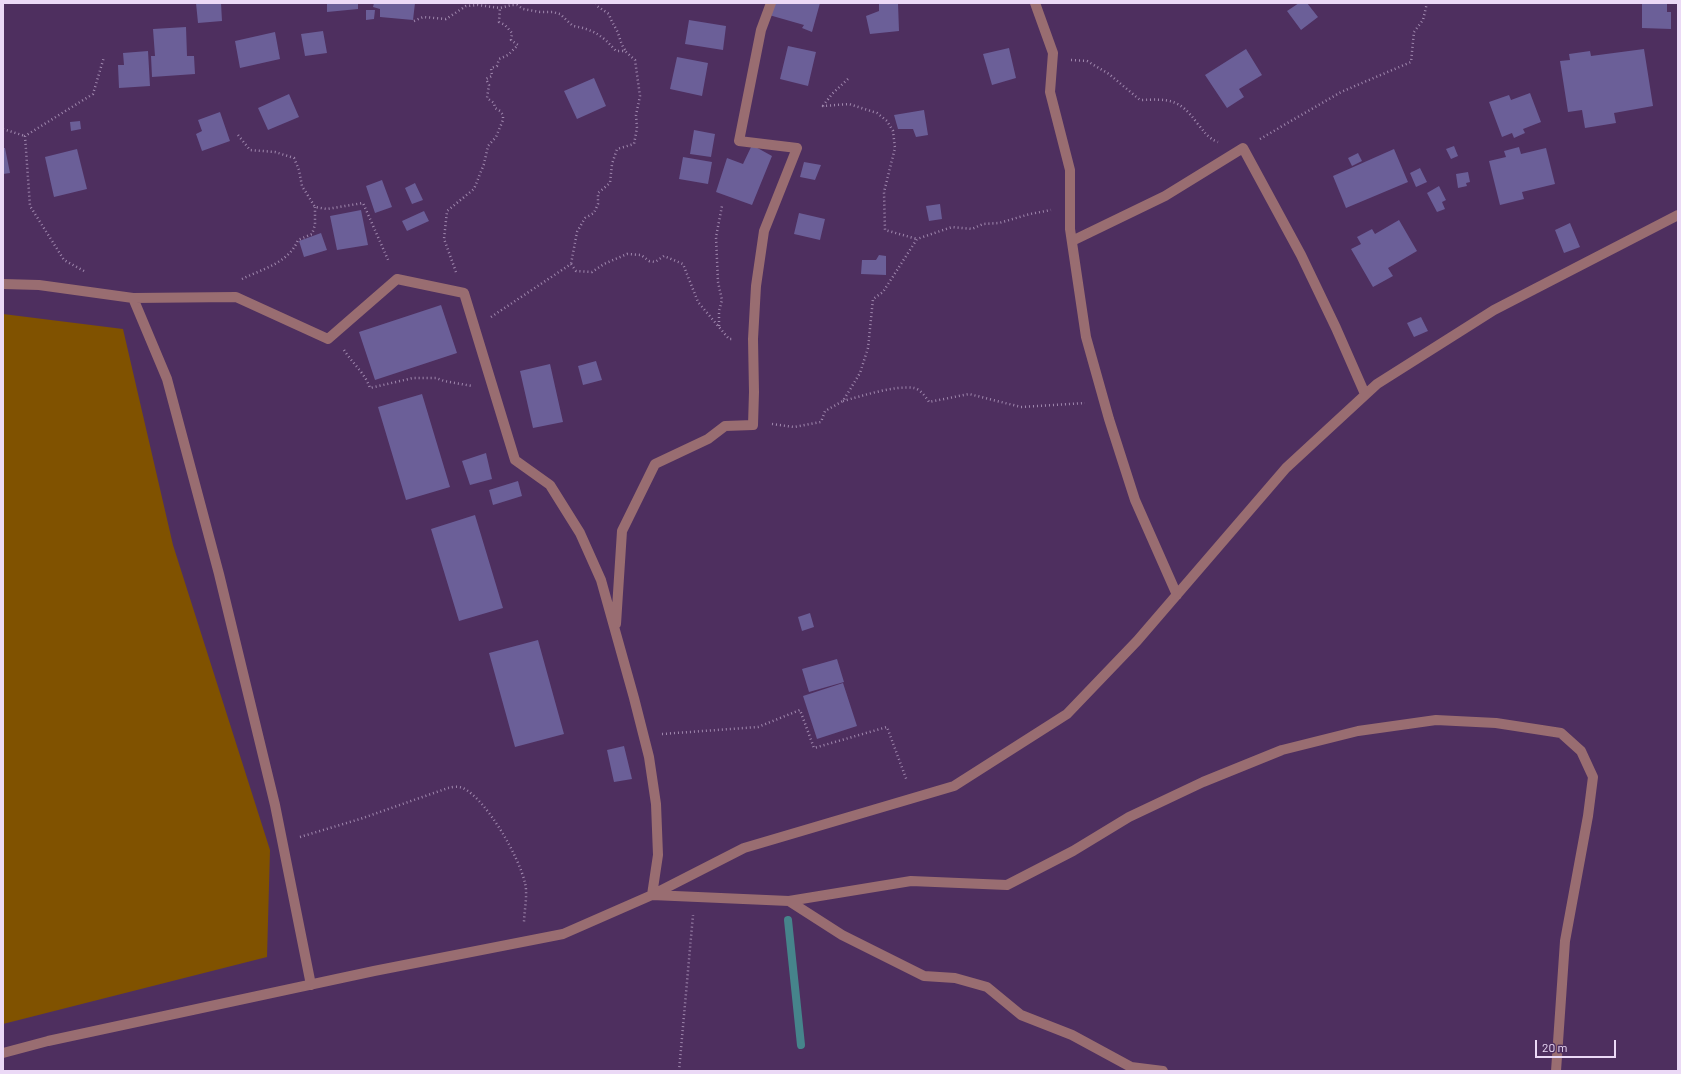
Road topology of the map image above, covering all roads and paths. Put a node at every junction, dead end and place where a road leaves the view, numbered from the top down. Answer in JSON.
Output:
{"nodes":[{"id":1,"x":596,"y":3,"type":"edge"},
{"id":2,"x":771,"y":3,"type":"edge"},
{"id":3,"x":1035,"y":3,"type":"edge"},
{"id":4,"x":1427,"y":3,"type":"edge"},
{"id":5,"x":518,"y":4,"type":"edge"},
{"id":6,"x":500,"y":8,"type":"junction"},
{"id":7,"x":414,"y":21,"type":"dead end"},
{"id":8,"x":626,"y":51,"type":"junction"},
{"id":9,"x":104,"y":57,"type":"dead end"},
{"id":10,"x":1071,"y":60,"type":"dead end"},
{"id":11,"x":848,"y":80,"type":"dead end"},
{"id":12,"x":3,"y":129,"type":"edge"},
{"id":13,"x":25,"y":136,"type":"junction"},
{"id":14,"x":238,"y":136,"type":"dead end"},
{"id":15,"x":1243,"y":148,"type":"junction"},
{"id":16,"x":722,"y":206,"type":"dead end"},
{"id":17,"x":315,"y":207,"type":"junction"},
{"id":18,"x":1070,"y":207,"type":"junction"},
{"id":19,"x":1678,"y":215,"type":"edge"},
{"id":20,"x":917,"y":239,"type":"junction"},
{"id":21,"x":1072,"y":241,"type":"junction"},
{"id":22,"x":571,"y":264,"type":"junction"},
{"id":23,"x":85,"y":271,"type":"dead end"},
{"id":24,"x":397,"y":279,"type":"junction"},
{"id":25,"x":3,"y":284,"type":"edge"},
{"id":26,"x":464,"y":293,"type":"junction"},
{"id":27,"x":226,"y":297,"type":"junction"},
{"id":28,"x":133,"y":298,"type":"junction"},
{"id":29,"x":719,"y":326,"type":"junction"},
{"id":30,"x":334,"y":334,"type":"junction"},
{"id":31,"x":477,"y":337,"type":"junction"},
{"id":32,"x":735,"y":339,"type":"dead end"},
{"id":33,"x":493,"y":389,"type":"junction"},
{"id":34,"x":1365,"y":394,"type":"junction"},
{"id":35,"x":843,"y":401,"type":"junction"},
{"id":36,"x":1104,"y":402,"type":"junction"},
{"id":37,"x":753,"y":425,"type":"junction"},
{"id":38,"x":1177,"y":595,"type":"junction"},
{"id":39,"x":616,"y":631,"type":"junction"},
{"id":40,"x":644,"y":735,"type":"junction"},
{"id":41,"x":914,"y":798,"type":"junction"},
{"id":42,"x":282,"y":839,"type":"junction"},
{"id":43,"x":652,"y":895,"type":"junction"},
{"id":44,"x":695,"y":897,"type":"junction"},
{"id":45,"x":789,"y":902,"type":"junction"},
{"id":46,"x":525,"y":942,"type":"junction"},
{"id":47,"x":311,"y":985,"type":"junction"},
{"id":48,"x":3,"y":1053,"type":"edge"},
{"id":49,"x":679,"y":1071,"type":"edge"},
{"id":50,"x":1163,"y":1071,"type":"edge"},
{"id":51,"x":1556,"y":1071,"type":"edge"}],
"edges":[{"from":1,"to":8,"type":"path"},
{"from":2,"to":37,"type":"street"},
{"from":3,"to":18,"type":"street"},
{"from":4,"to":15,"type":"path"},
{"from":5,"to":6,"type":"path"},
{"from":5,"to":8,"type":"path"},
{"from":6,"to":7,"type":"path"},
{"from":6,"to":26,"type":"path"},
{"from":8,"to":22,"type":"path"},
{"from":9,"to":13,"type":"path"},
{"from":10,"to":15,"type":"path"},
{"from":11,"to":20,"type":"path"},
{"from":12,"to":13,"type":"path"},
{"from":13,"to":23,"type":"path"},
{"from":14,"to":17,"type":"path"},
{"from":15,"to":21,"type":"street"},
{"from":15,"to":34,"type":"street"},
{"from":16,"to":29,"type":"path"},
{"from":17,"to":24,"type":"path"},
{"from":17,"to":27,"type":"path"},
{"from":18,"to":20,"type":"path"},
{"from":18,"to":21,"type":"street"},
{"from":19,"to":34,"type":"street"},
{"from":20,"to":35,"type":"path"},
{"from":21,"to":36,"type":"street"},
{"from":22,"to":29,"type":"path"},
{"from":22,"to":31,"type":"path"},
{"from":24,"to":26,"type":"street"},
{"from":24,"to":30,"type":"street"},
{"from":25,"to":28,"type":"street"},
{"from":26,"to":31,"type":"street"},
{"from":27,"to":28,"type":"street"},
{"from":27,"to":30,"type":"street"},
{"from":28,"to":42,"type":"street"},
{"from":29,"to":32,"type":"path"},
{"from":30,"to":33,"type":"path"},
{"from":31,"to":33,"type":"street"},
{"from":33,"to":39,"type":"street"},
{"from":34,"to":38,"type":"street"},
{"from":35,"to":36,"type":"path"},
{"from":35,"to":37,"type":"path"},
{"from":36,"to":38,"type":"street"},
{"from":37,"to":39,"type":"street"},
{"from":38,"to":41,"type":"street"},
{"from":39,"to":40,"type":"street"},
{"from":40,"to":41,"type":"path"},
{"from":40,"to":43,"type":"street"},
{"from":41,"to":43,"type":"street"},
{"from":42,"to":46,"type":"path"},
{"from":42,"to":47,"type":"street"},
{"from":43,"to":44,"type":"street"},
{"from":43,"to":46,"type":"street"},
{"from":44,"to":45,"type":"street"},
{"from":44,"to":49,"type":"path"},
{"from":45,"to":50,"type":"street"},
{"from":45,"to":51,"type":"street"},
{"from":46,"to":47,"type":"street"},
{"from":47,"to":48,"type":"street"}]}
